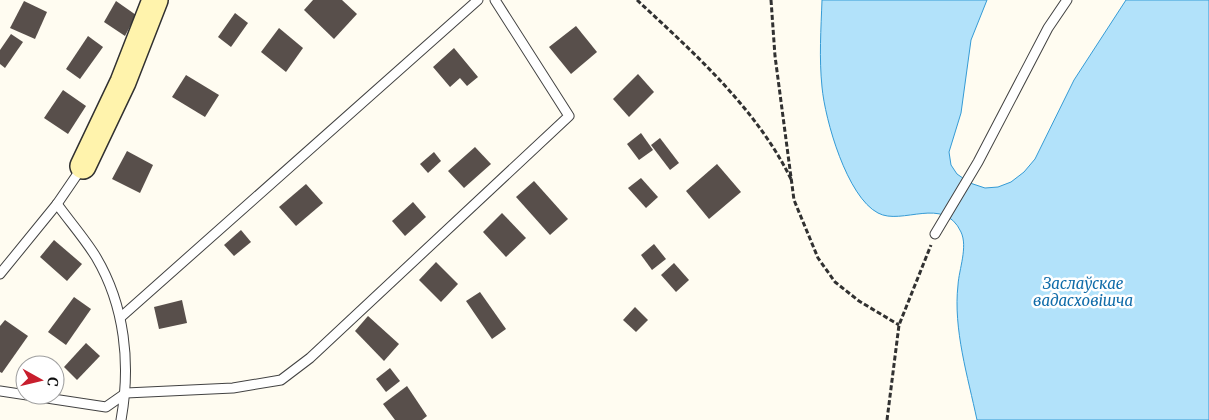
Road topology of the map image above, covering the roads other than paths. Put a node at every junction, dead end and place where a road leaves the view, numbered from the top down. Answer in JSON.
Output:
{"nodes":[{"id":1,"x":155,"y":0,"type":"edge"},
{"id":2,"x":478,"y":0,"type":"edge"},
{"id":3,"x":496,"y":0,"type":"edge"},
{"id":4,"x":1068,"y":0,"type":"edge"},
{"id":5,"x":83,"y":166,"type":"joint"},
{"id":6,"x":57,"y":204,"type":"junction"},
{"id":7,"x":935,"y":234,"type":"road end"},
{"id":8,"x":0,"y":274,"type":"edge"},
{"id":9,"x":121,"y":317,"type":"junction"},
{"id":10,"x":0,"y":391,"type":"edge"},
{"id":11,"x":126,"y":392,"type":"junction"},
{"id":12,"x":121,"y":420,"type":"edge"}],
"edges":[{"from":1,"to":5,"type":"street"},
{"from":2,"to":9,"type":"lane"},
{"from":3,"to":11,"type":"lane"},
{"from":4,"to":7,"type":"lane"},
{"from":5,"to":6,"type":"lane"},
{"from":6,"to":8,"type":"lane"},
{"from":6,"to":9,"type":"lane"},
{"from":9,"to":11,"type":"lane"},
{"from":10,"to":11,"type":"lane"},
{"from":11,"to":12,"type":"lane"}]}
